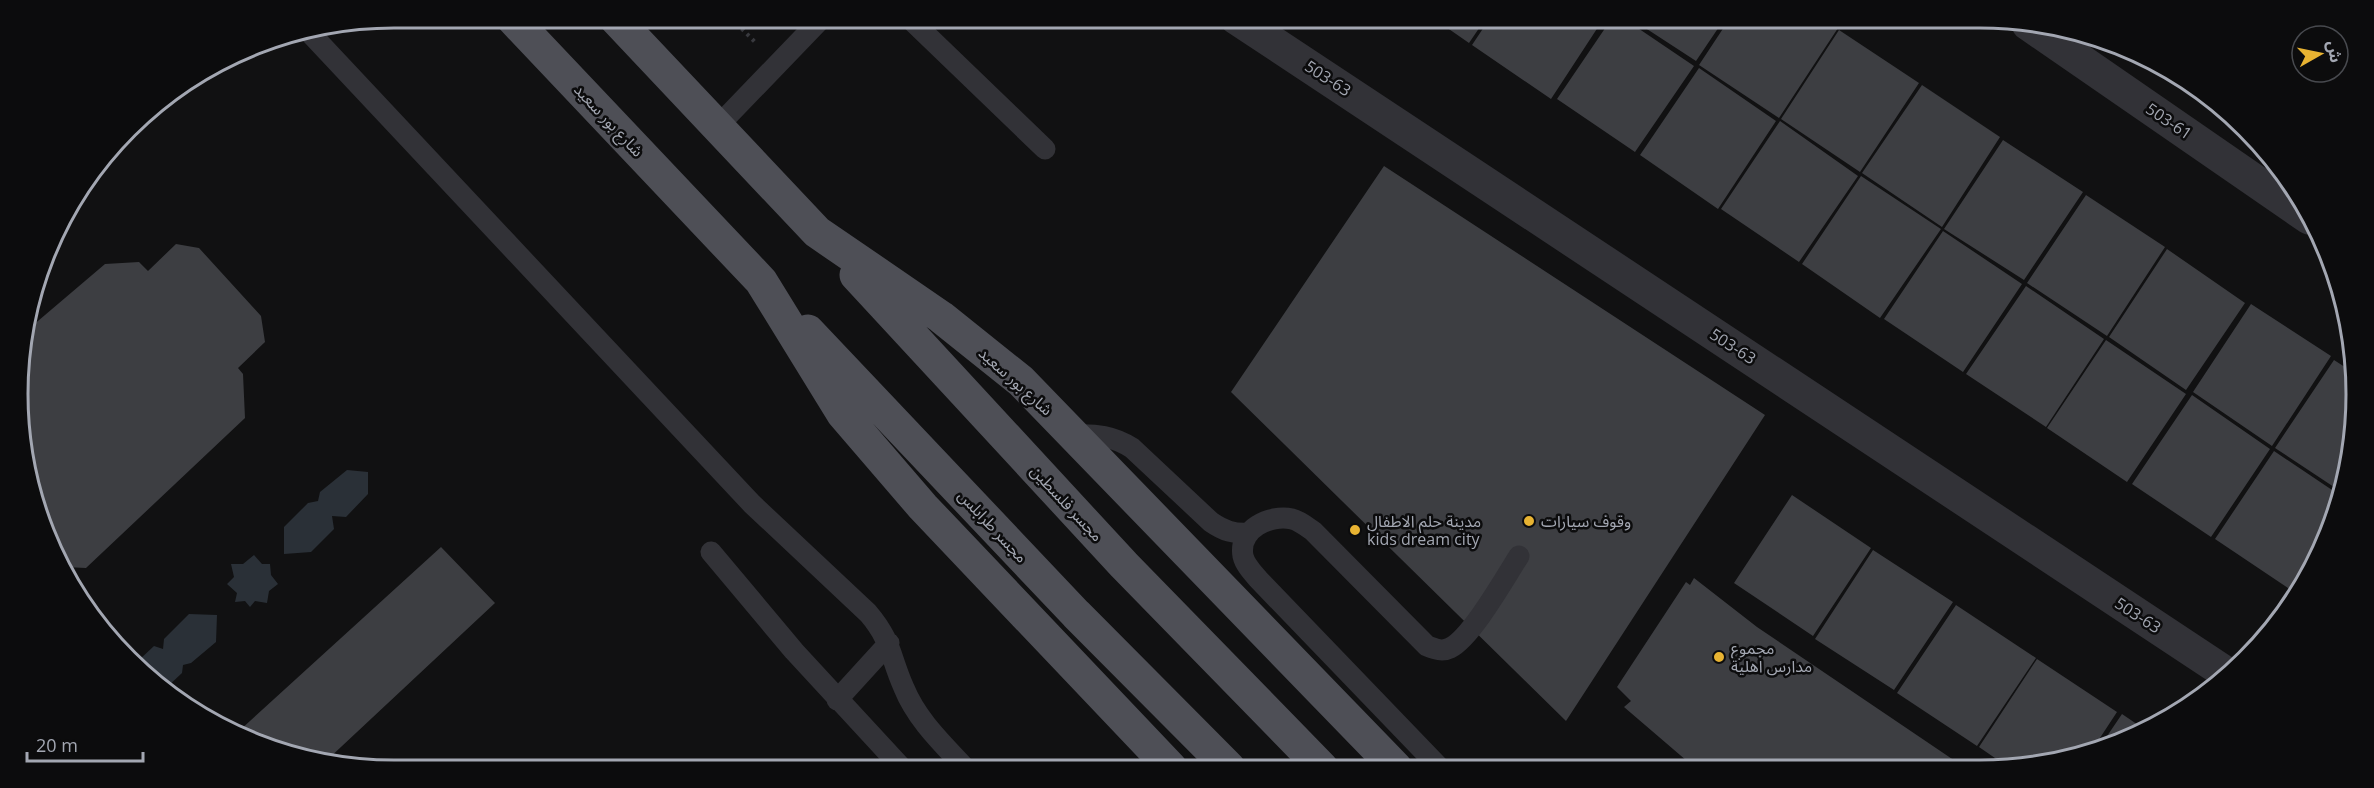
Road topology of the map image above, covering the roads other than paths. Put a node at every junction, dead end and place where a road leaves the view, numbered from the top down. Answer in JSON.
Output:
{"nodes":[{"id":1,"x":521,"y":28,"type":"edge"},
{"id":2,"x":624,"y":28,"type":"edge"},
{"id":3,"x":812,"y":28,"type":"edge"},
{"id":4,"x":919,"y":28,"type":"edge"},
{"id":5,"x":1251,"y":28,"type":"edge"},
{"id":6,"x":2044,"y":35,"type":"edge"},
{"id":7,"x":315,"y":38,"type":"edge"},
{"id":8,"x":717,"y":127,"type":"junction"},
{"id":9,"x":1045,"y":149,"type":"dead end"},
{"id":10,"x":2295,"y":207,"type":"edge"},
{"id":11,"x":817,"y":232,"type":"junction"},
{"id":12,"x":760,"y":281,"type":"junction"},
{"id":13,"x":1074,"y":435,"type":"junction"},
{"id":14,"x":1249,"y":532,"type":"junction"},
{"id":15,"x":711,"y":552,"type":"dead end"},
{"id":16,"x":1519,"y":556,"type":"dead end"},
{"id":17,"x":889,"y":643,"type":"junction"},
{"id":18,"x":2221,"y":669,"type":"edge"},
{"id":19,"x":837,"y":700,"type":"junction"},
{"id":20,"x":894,"y":760,"type":"edge"},
{"id":21,"x":958,"y":760,"type":"edge"},
{"id":22,"x":1163,"y":760,"type":"edge"},
{"id":23,"x":1221,"y":760,"type":"edge"},
{"id":24,"x":1314,"y":760,"type":"edge"},
{"id":25,"x":1388,"y":760,"type":"edge"},
{"id":26,"x":1432,"y":760,"type":"edge"}],
"edges":[{"from":1,"to":12,"type":"main road","name":"شارع بور سعيد"},
{"from":2,"to":8,"type":"main road","name":"شارع بور سعيد"},
{"from":3,"to":8,"type":"lane"},
{"from":4,"to":9,"type":"lane"},
{"from":5,"to":18,"type":"street","name":"503-63"},
{"from":6,"to":10,"type":"street","name":"503-61"},
{"from":7,"to":17,"type":"lane"},
{"from":8,"to":11,"type":"main road","name":"شارع بور سعيد"},
{"from":11,"to":13,"type":"main road","name":"شارع بور سعيد"},
{"from":11,"to":24,"type":"main road","name":"مجسر فلسطين"},
{"from":12,"to":22,"type":"main road","name":"شارع بور سعيد"},
{"from":12,"to":23,"type":"main road","name":"مجسر طرابلس"},
{"from":13,"to":14,"type":"lane"},
{"from":13,"to":25,"type":"main road","name":"شارع بور سعيد"},
{"from":14,"to":16,"type":"lane"},
{"from":14,"to":26,"type":"lane"},
{"from":15,"to":19,"type":"lane"},
{"from":17,"to":19,"type":"lane"},
{"from":17,"to":21,"type":"lane"},
{"from":19,"to":20,"type":"lane"}]}
